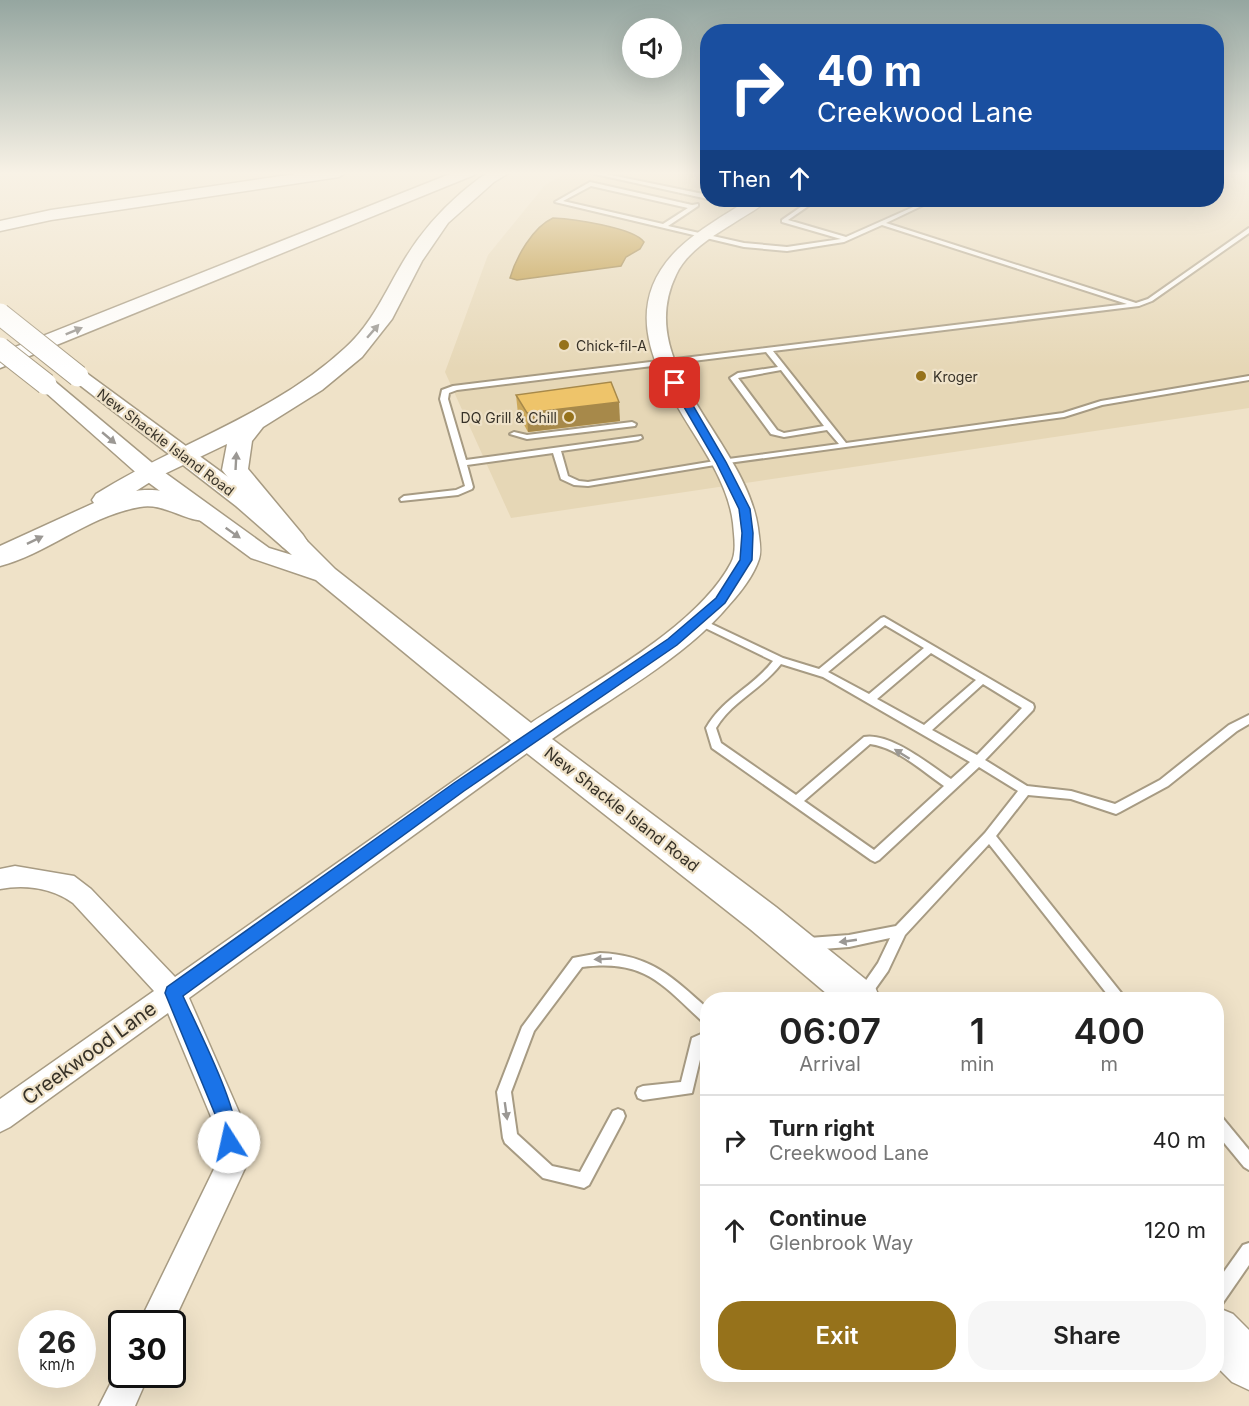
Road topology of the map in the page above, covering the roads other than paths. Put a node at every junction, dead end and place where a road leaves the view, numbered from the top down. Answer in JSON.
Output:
{"nodes":[{"id":1,"x":306,"y":238,"type":"edge"},
{"id":2,"x":429,"y":238,"type":"edge"},
{"id":3,"x":705,"y":238,"type":"edge"},
{"id":4,"x":714,"y":238,"type":"edge"},
{"id":5,"x":842,"y":238,"type":"edge"},
{"id":6,"x":850,"y":238,"type":"edge"},
{"id":7,"x":927,"y":238,"type":"edge"},
{"id":8,"x":1238,"y":238,"type":"edge"},
{"id":9,"x":847,"y":239,"type":"junction"},
{"id":10,"x":1137,"y":305,"type":"junction"},
{"id":11,"x":0,"y":314,"type":"edge"},
{"id":12,"x":45,"y":320,"type":"dead end"},
{"id":13,"x":0,"y":337,"type":"edge"},
{"id":14,"x":0,"y":348,"type":"edge"},
{"id":15,"x":769,"y":351,"type":"junction"},
{"id":16,"x":0,"y":361,"type":"edge"},
{"id":17,"x":663,"y":363,"type":"junction"},
{"id":18,"x":782,"y":368,"type":"junction"},
{"id":19,"x":1249,"y":378,"type":"edge"},
{"id":20,"x":256,"y":420,"type":"junction"},
{"id":21,"x":632,"y":424,"type":"dead end"},
{"id":22,"x":830,"y":427,"type":"junction"},
{"id":23,"x":514,"y":434,"type":"dead end"},
{"id":24,"x":639,"y":438,"type":"dead end"},
{"id":25,"x":844,"y":446,"type":"junction"},
{"id":26,"x":556,"y":449,"type":"junction"},
{"id":27,"x":184,"y":456,"type":"junction"},
{"id":28,"x":721,"y":462,"type":"junction"},
{"id":29,"x":463,"y":463,"type":"junction"},
{"id":30,"x":149,"y":472,"type":"junction"},
{"id":31,"x":404,"y":500,"type":"dead end"},
{"id":32,"x":206,"y":514,"type":"junction"},
{"id":33,"x":71,"y":522,"type":"junction"},
{"id":34,"x":293,"y":541,"type":"junction"},
{"id":35,"x":0,"y":557,"type":"edge"},
{"id":36,"x":326,"y":575,"type":"junction"},
{"id":37,"x":698,"y":621,"type":"junction"},
{"id":38,"x":930,"y":648,"type":"junction"},
{"id":39,"x":779,"y":660,"type":"junction"},
{"id":40,"x":820,"y":673,"type":"junction"},
{"id":41,"x":983,"y":679,"type":"junction"},
{"id":42,"x":870,"y":699,"type":"junction"},
{"id":43,"x":1249,"y":719,"type":"edge"},
{"id":44,"x":925,"y":730,"type":"junction"},
{"id":45,"x":530,"y":739,"type":"junction"},
{"id":46,"x":978,"y":760,"type":"junction"},
{"id":47,"x":952,"y":786,"type":"junction"},
{"id":48,"x":1025,"y":790,"type":"junction"},
{"id":49,"x":797,"y":801,"type":"junction"},
{"id":50,"x":989,"y":836,"type":"junction"},
{"id":51,"x":0,"y":879,"type":"edge"},
{"id":52,"x":900,"y":931,"type":"junction"},
{"id":53,"x":796,"y":945,"type":"junction"},
{"id":54,"x":853,"y":992,"type":"edge"},
{"id":55,"x":866,"y":992,"type":"edge"},
{"id":56,"x":1113,"y":992,"type":"edge"},
{"id":57,"x":173,"y":993,"type":"junction"},
{"id":58,"x":700,"y":1011,"type":"edge"},
{"id":59,"x":700,"y":1041,"type":"edge"},
{"id":60,"x":643,"y":1093,"type":"dead end"},
{"id":61,"x":618,"y":1116,"type":"dead end"},
{"id":62,"x":0,"y":1118,"type":"edge"},
{"id":63,"x":1224,"y":1131,"type":"edge"},
{"id":64,"x":1249,"y":1162,"type":"edge"},
{"id":65,"x":1249,"y":1251,"type":"edge"},
{"id":66,"x":1224,"y":1287,"type":"edge"},
{"id":67,"x":162,"y":1310,"type":"edge"},
{"id":68,"x":1224,"y":1339,"type":"edge"},
{"id":69,"x":1249,"y":1365,"type":"edge"},
{"id":70,"x":125,"y":1388,"type":"edge"},
{"id":71,"x":117,"y":1406,"type":"edge"}],
"edges":[{"from":16,"to":1,"type":"highway","one_way":true},
{"from":20,"to":2,"type":"highway","one_way":true},
{"from":3,"to":17,"type":"main road"},
{"from":4,"to":9,"type":"lane"},
{"from":5,"to":9,"type":"lane"},
{"from":6,"to":9,"type":"lane"},
{"from":7,"to":10,"type":"lane"},
{"from":8,"to":10,"type":"lane"},
{"from":10,"to":15,"type":"lane"},
{"from":11,"to":27,"type":"main road","name":"New Shackle Island Road","bridge":true},
{"from":12,"to":13,"type":"highway"},
{"from":14,"to":30,"type":"main road","name":"New Shackle Island Road","one_way":true,"bridge":true},
{"from":15,"to":17,"type":"lane"},
{"from":15,"to":18,"type":"lane"},
{"from":17,"to":28,"type":"main road"},
{"from":17,"to":29,"type":"lane"},
{"from":18,"to":22,"type":"lane"},
{"from":18,"to":22,"type":"lane"},
{"from":19,"to":25,"type":"lane"},
{"from":20,"to":27,"type":"highway"},
{"from":34,"to":20,"type":"highway","one_way":true},
{"from":21,"to":23,"type":"lane"},
{"from":22,"to":25,"type":"lane"},
{"from":24,"to":26,"type":"lane"},
{"from":25,"to":28,"type":"lane"},
{"from":26,"to":28,"type":"lane"},
{"from":26,"to":29,"type":"lane"},
{"from":27,"to":30,"type":"highway"},
{"from":27,"to":34,"type":"main road","name":"New Shackle Island Road"},
{"from":28,"to":37,"type":"main road"},
{"from":29,"to":31,"type":"lane"},
{"from":30,"to":32,"type":"main road","name":"New Shackle Island Road"},
{"from":30,"to":33,"type":"highway"},
{"from":32,"to":33,"type":"highway"},
{"from":32,"to":36,"type":"main road","name":"New Shackle Island Road","one_way":true},
{"from":35,"to":33,"type":"highway","one_way":true},
{"from":34,"to":36,"type":"main road","name":"New Shackle Island Road"},
{"from":36,"to":45,"type":"main road","name":"New Shackle Island Road"},
{"from":37,"to":39,"type":"lane"},
{"from":37,"to":45,"type":"main road"},
{"from":38,"to":40,"type":"lane"},
{"from":38,"to":41,"type":"lane"},
{"from":38,"to":42,"type":"lane"},
{"from":39,"to":40,"type":"lane"},
{"from":39,"to":49,"type":"lane"},
{"from":40,"to":42,"type":"lane"},
{"from":41,"to":44,"type":"lane"},
{"from":41,"to":46,"type":"lane"},
{"from":42,"to":44,"type":"lane"},
{"from":43,"to":48,"type":"lane"},
{"from":44,"to":46,"type":"lane"},
{"from":45,"to":53,"type":"main road","name":"New Shackle Island Road"},
{"from":45,"to":57,"type":"street","name":"Creekwood Lane"},
{"from":46,"to":47,"type":"lane"},
{"from":46,"to":48,"type":"lane"},
{"from":47,"to":49,"type":"lane","one_way":true},
{"from":47,"to":49,"type":"lane"},
{"from":48,"to":50,"type":"lane"},
{"from":50,"to":52,"type":"lane"},
{"from":50,"to":56,"type":"lane"},
{"from":51,"to":57,"type":"street"},
{"from":52,"to":53,"type":"lane","one_way":true},
{"from":52,"to":55,"type":"lane"},
{"from":53,"to":54,"type":"main road","name":"New Shackle Island Road"},
{"from":57,"to":62,"type":"street","name":"Creekwood Lane"},
{"from":57,"to":67,"type":"street"},
{"from":58,"to":61,"type":"lane","one_way":true},
{"from":59,"to":60,"type":"lane"},
{"from":63,"to":64,"type":"lane"},
{"from":65,"to":66,"type":"lane"},
{"from":68,"to":69,"type":"main road"},
{"from":70,"to":71,"type":"street"}]}
